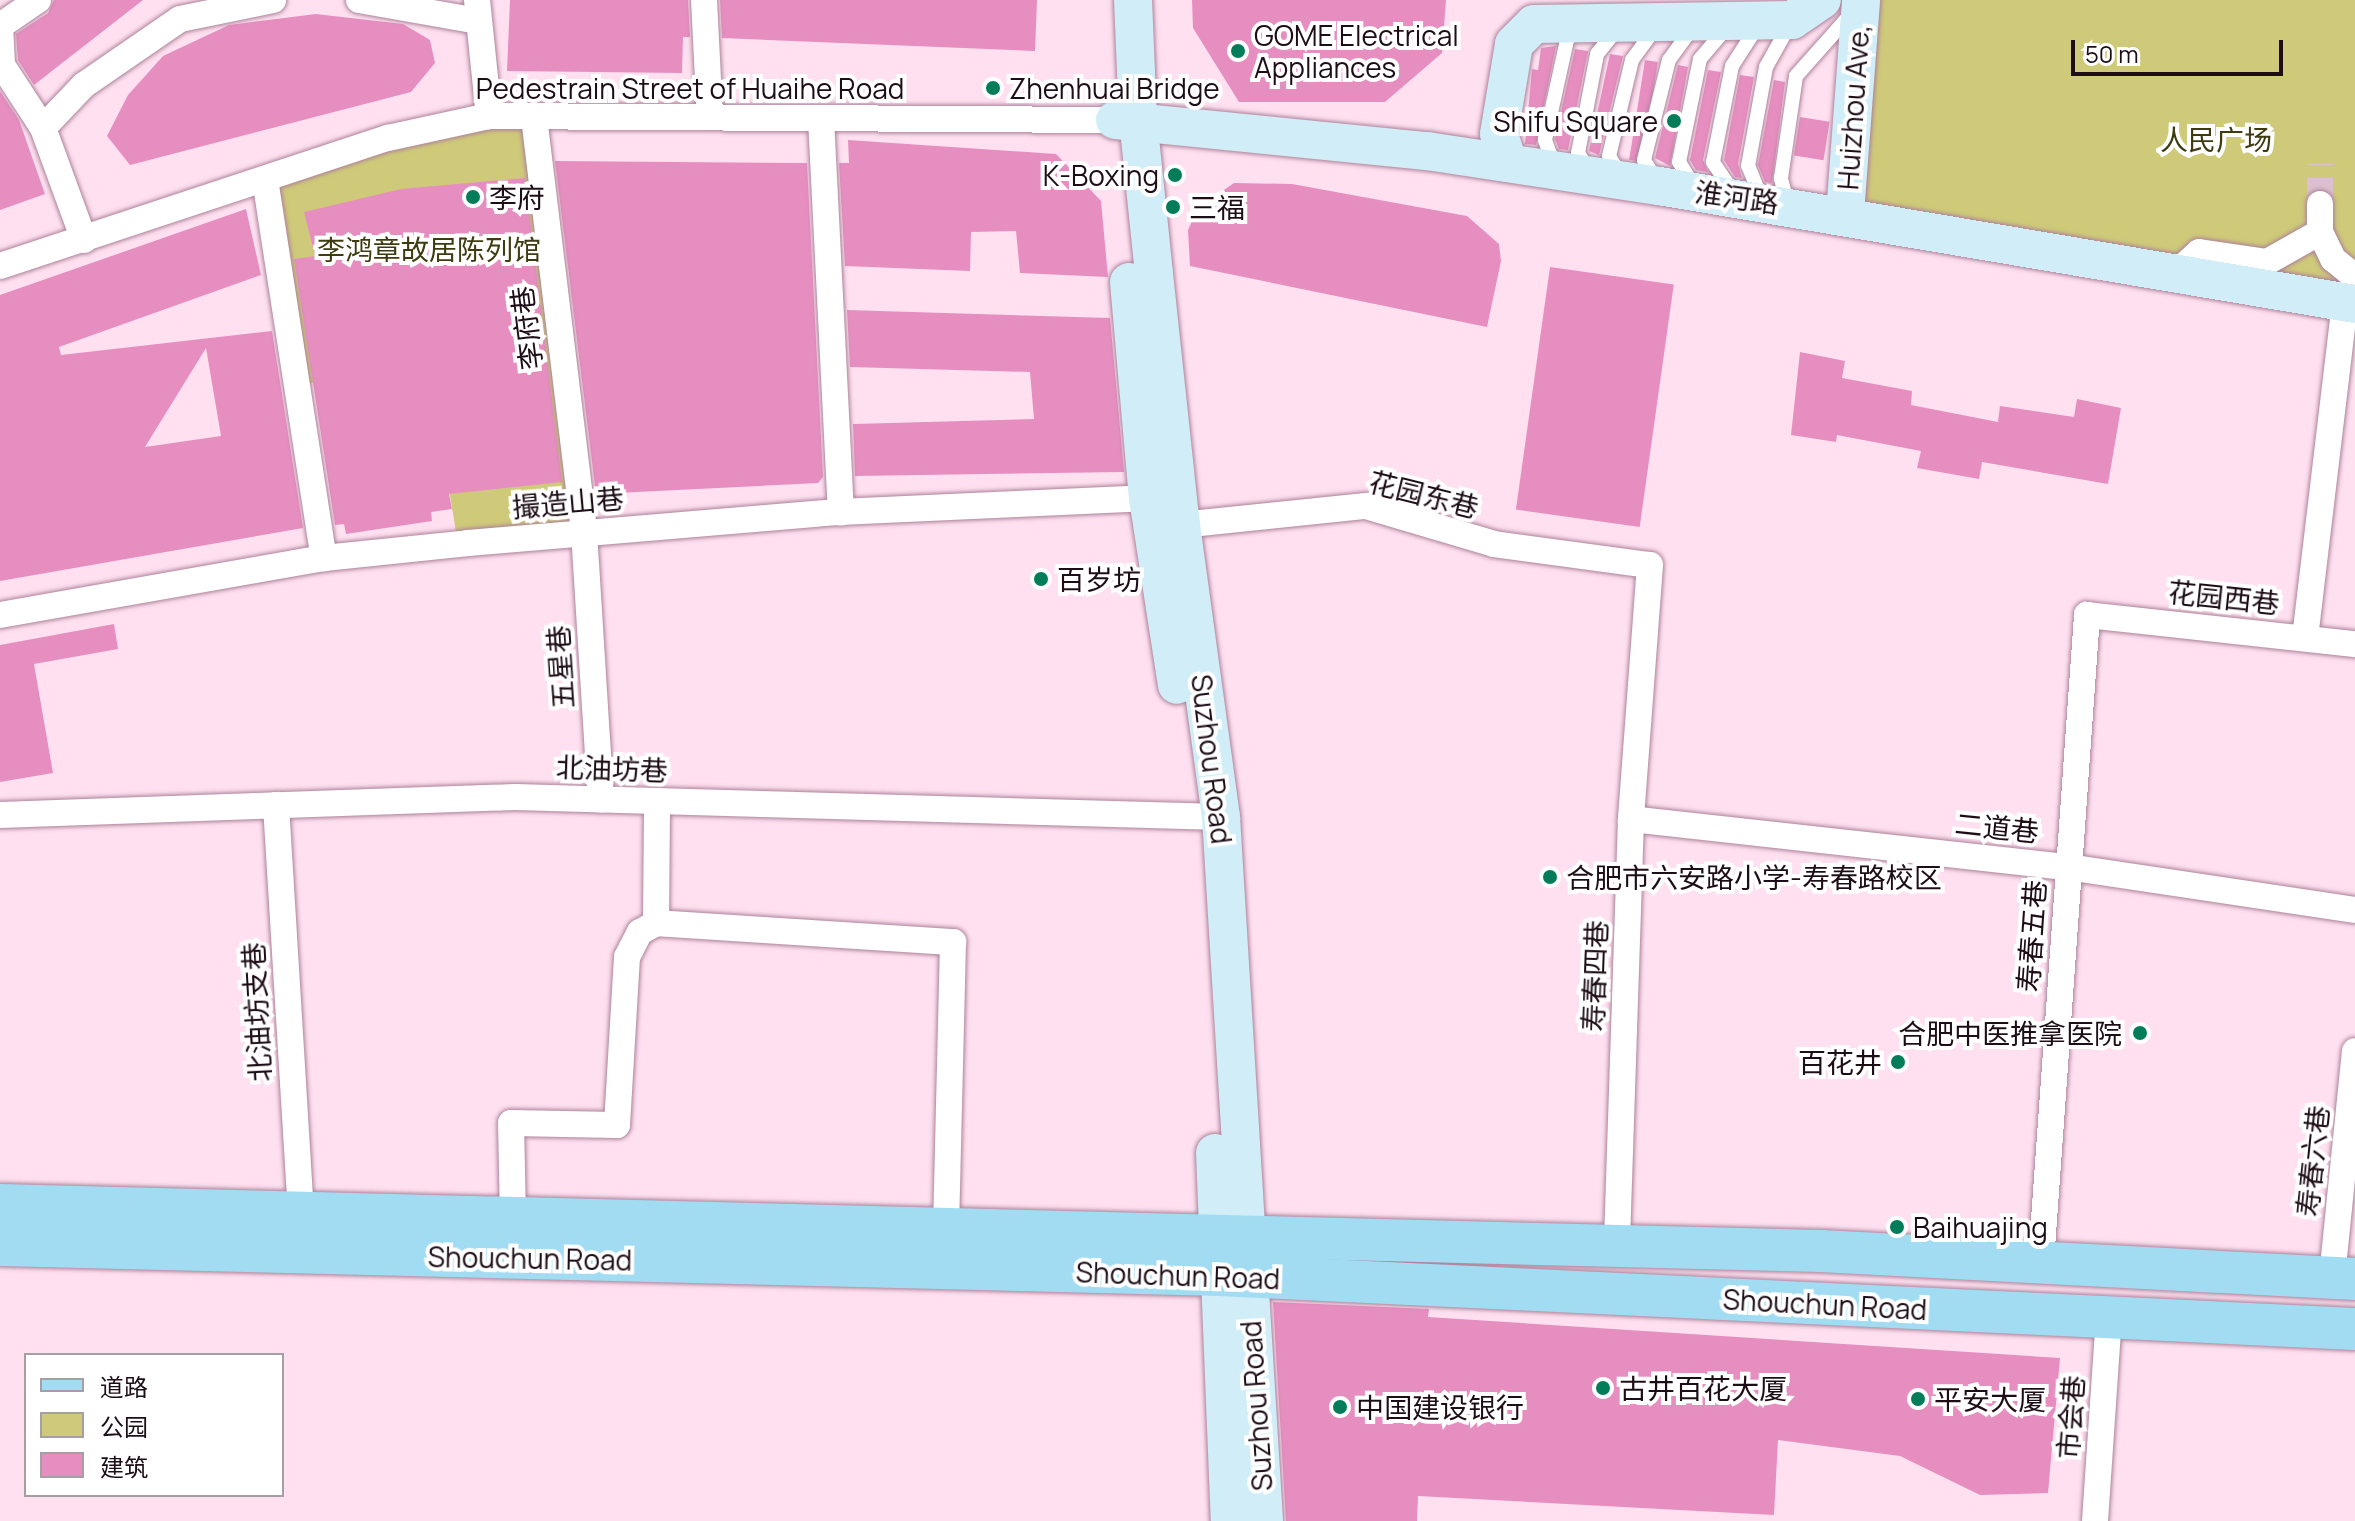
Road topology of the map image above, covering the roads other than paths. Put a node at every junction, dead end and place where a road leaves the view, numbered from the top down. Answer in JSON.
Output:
{"nodes":[{"id":1,"x":38,"y":0,"type":"edge"},
{"id":2,"x":273,"y":0,"type":"edge"},
{"id":3,"x":359,"y":0,"type":"edge"},
{"id":4,"x":704,"y":0,"type":"edge"},
{"id":5,"x":1110,"y":0,"type":"edge"},
{"id":6,"x":1133,"y":0,"type":"edge"},
{"id":7,"x":1861,"y":2,"type":"edge"},
{"id":8,"x":478,"y":11,"type":"edge"},
{"id":9,"x":1761,"y":16,"type":"edge"},
{"id":10,"x":1584,"y":20,"type":"junction"},
{"id":11,"x":1661,"y":20,"type":"junction"},
{"id":12,"x":1622,"y":22,"type":"junction"},
{"id":13,"x":0,"y":26,"type":"edge"},
{"id":14,"x":489,"y":116,"type":"junction"},
{"id":15,"x":534,"y":117,"type":"junction"},
{"id":16,"x":710,"y":117,"type":"junction"},
{"id":17,"x":821,"y":119,"type":"junction"},
{"id":18,"x":1127,"y":120,"type":"junction"},
{"id":19,"x":43,"y":128,"type":"junction"},
{"id":20,"x":1508,"y":163,"type":"junction"},
{"id":21,"x":1556,"y":170,"type":"junction"},
{"id":22,"x":265,"y":179,"type":"junction"},
{"id":23,"x":1625,"y":181,"type":"junction"},
{"id":24,"x":1696,"y":191,"type":"junction"},
{"id":25,"x":1762,"y":201,"type":"junction"},
{"id":26,"x":2320,"y":204,"type":"tunnel mouth"},
{"id":27,"x":1845,"y":214,"type":"junction"},
{"id":28,"x":2320,"y":232,"type":"junction"},
{"id":29,"x":84,"y":240,"type":"junction"},
{"id":30,"x":0,"y":266,"type":"edge"},
{"id":31,"x":2176,"y":273,"type":"junction"},
{"id":32,"x":2352,"y":295,"type":"edge"},
{"id":33,"x":1148,"y":498,"type":"junction"},
{"id":34,"x":841,"y":512,"type":"junction"},
{"id":35,"x":1181,"y":525,"type":"junction"},
{"id":36,"x":584,"y":532,"type":"junction"},
{"id":37,"x":324,"y":558,"type":"junction"},
{"id":38,"x":1650,"y":565,"type":"joint"},
{"id":39,"x":0,"y":615,"type":"edge"},
{"id":40,"x":2087,"y":615,"type":"joint"},
{"id":41,"x":2305,"y":638,"type":"junction"},
{"id":42,"x":2355,"y":644,"type":"edge"},
{"id":43,"x":601,"y":799,"type":"junction"},
{"id":44,"x":657,"y":801,"type":"junction"},
{"id":45,"x":276,"y":805,"type":"junction"},
{"id":46,"x":0,"y":815,"type":"edge"},
{"id":47,"x":1210,"y":817,"type":"junction"},
{"id":48,"x":1631,"y":819,"type":"junction"},
{"id":49,"x":2068,"y":867,"type":"junction"},
{"id":50,"x":2355,"y":910,"type":"edge"},
{"id":51,"x":656,"y":923,"type":"junction"},
{"id":52,"x":2355,"y":1051,"type":"edge"},
{"id":53,"x":0,"y":1205,"type":"edge"},
{"id":54,"x":301,"y":1215,"type":"junction"},
{"id":55,"x":513,"y":1218,"type":"junction"},
{"id":56,"x":946,"y":1229,"type":"junction"},
{"id":57,"x":0,"y":1245,"type":"edge"},
{"id":58,"x":1617,"y":1245,"type":"junction"},
{"id":59,"x":1232,"y":1256,"type":"junction"},
{"id":60,"x":2041,"y":1262,"type":"junction"},
{"id":61,"x":2344,"y":1278,"type":"edge"},
{"id":62,"x":2109,"y":1317,"type":"junction"},
{"id":63,"x":2355,"y":1329,"type":"edge"},
{"id":64,"x":1230,"y":1521,"type":"edge"},
{"id":65,"x":1264,"y":1521,"type":"edge"},
{"id":66,"x":2095,"y":1521,"type":"edge"}],
"edges":[{"from":1,"to":13,"type":"street"},
{"from":2,"to":19,"type":"street"},
{"from":3,"to":8,"type":"street"},
{"from":4,"to":16,"type":"street"},
{"from":5,"to":18,"type":"main road","name":"Suzhou Road"},
{"from":6,"to":18,"type":"main road","name":"Suzhou Road"},
{"from":7,"to":25,"type":"lane"},
{"from":7,"to":27,"type":"main road","name":"Huizhou Ave,"},
{"from":8,"to":14,"type":"street"},
{"from":9,"to":11,"type":"main road"},
{"from":9,"to":23,"type":"lane"},
{"from":9,"to":24,"type":"lane"},
{"from":9,"to":25,"type":"lane"},
{"from":9,"to":25,"type":"lane"},
{"from":10,"to":12,"type":"main road"},
{"from":10,"to":20,"type":"main road"},
{"from":10,"to":21,"type":"lane"},
{"from":11,"to":12,"type":"main road"},
{"from":11,"to":23,"type":"lane"},
{"from":12,"to":23,"type":"lane"},
{"from":13,"to":19,"type":"street"},
{"from":14,"to":15,"type":"street","name":"Pedestrain Street of Huaihe Road"},
{"from":14,"to":22,"type":"street","name":"Pedestrain Street of Huaihe Road"},
{"from":15,"to":16,"type":"street","name":"Pedestrain Street of Huaihe Road"},
{"from":15,"to":36,"type":"street","name":"李府巷"},
{"from":16,"to":17,"type":"street","name":"Pedestrain Street of Huaihe Road"},
{"from":17,"to":18,"type":"street","name":"Pedestrain Street of Huaihe Road"},
{"from":17,"to":34,"type":"street"},
{"from":18,"to":20,"type":"main road","name":"淮河路"},
{"from":18,"to":33,"type":"main road","name":"Suzhou Road"},
{"from":18,"to":35,"type":"main road","name":"Suzhou Road"},
{"from":19,"to":29,"type":"street"},
{"from":20,"to":21,"type":"main road","name":"淮河路"},
{"from":21,"to":23,"type":"main road","name":"淮河路"},
{"from":22,"to":29,"type":"street","name":"Pedestrain Street of Huaihe Road"},
{"from":22,"to":37,"type":"street"},
{"from":23,"to":24,"type":"main road","name":"淮河路"},
{"from":24,"to":25,"type":"main road","name":"淮河路"},
{"from":25,"to":27,"type":"main road","name":"淮河路"},
{"from":26,"to":28,"type":"street"},
{"from":27,"to":31,"type":"main road","name":"淮河路"},
{"from":28,"to":31,"type":"street"},
{"from":28,"to":32,"type":"street"},
{"from":29,"to":30,"type":"street","name":"Pedestrain Street of Huaihe Road"},
{"from":31,"to":32,"type":"main road","name":"淮河路"},
{"from":32,"to":41,"type":"street"},
{"from":33,"to":34,"type":"street","name":"撮造山巷"},
{"from":33,"to":47,"type":"main road","name":"Suzhou Road"},
{"from":34,"to":36,"type":"street","name":"撮造山巷"},
{"from":35,"to":38,"type":"street","name":"花园东巷"},
{"from":35,"to":47,"type":"main road","name":"Suzhou Road"},
{"from":36,"to":37,"type":"street","name":"撮造山巷"},
{"from":36,"to":43,"type":"street","name":"五星巷"},
{"from":37,"to":39,"type":"street","name":"撮造山巷"},
{"from":38,"to":48,"type":"street","name":"寿春四巷"},
{"from":40,"to":41,"type":"street","name":"花园西巷"},
{"from":40,"to":49,"type":"street","name":"寿春五巷"},
{"from":41,"to":42,"type":"street","name":"花园西巷"},
{"from":43,"to":44,"type":"street","name":"北油坊巷"},
{"from":43,"to":45,"type":"street","name":"北油坊巷"},
{"from":44,"to":47,"type":"street","name":"北油坊巷"},
{"from":44,"to":51,"type":"street"},
{"from":45,"to":46,"type":"street","name":"北油坊巷"},
{"from":45,"to":54,"type":"street","name":"北油坊支巷"},
{"from":47,"to":59,"type":"main road","name":"Suzhou Road"},
{"from":48,"to":49,"type":"street","name":"二道巷"},
{"from":48,"to":58,"type":"street","name":"寿春四巷"},
{"from":49,"to":50,"type":"street","name":"二道巷"},
{"from":49,"to":60,"type":"street","name":"寿春五巷"},
{"from":51,"to":55,"type":"street"},
{"from":51,"to":56,"type":"street"},
{"from":52,"to":61,"type":"street","name":"寿春六巷"},
{"from":53,"to":54,"type":"main road","name":"Shouchun Road"},
{"from":54,"to":55,"type":"main road","name":"Shouchun Road"},
{"from":55,"to":56,"type":"main road","name":"Shouchun Road"},
{"from":56,"to":59,"type":"main road","name":"Shouchun Road"},
{"from":57,"to":59,"type":"main road","name":"Shouchun Road"},
{"from":58,"to":59,"type":"main road","name":"Shouchun Road"},
{"from":58,"to":60,"type":"main road","name":"Shouchun Road"},
{"from":59,"to":62,"type":"main road","name":"Shouchun Road"},
{"from":59,"to":64,"type":"main road","name":"Suzhou Road"},
{"from":59,"to":65,"type":"main road","name":"Suzhou Road"},
{"from":60,"to":61,"type":"main road","name":"Shouchun Road"},
{"from":62,"to":63,"type":"main road","name":"Shouchun Road"},
{"from":62,"to":66,"type":"street","name":"市会巷"}]}
